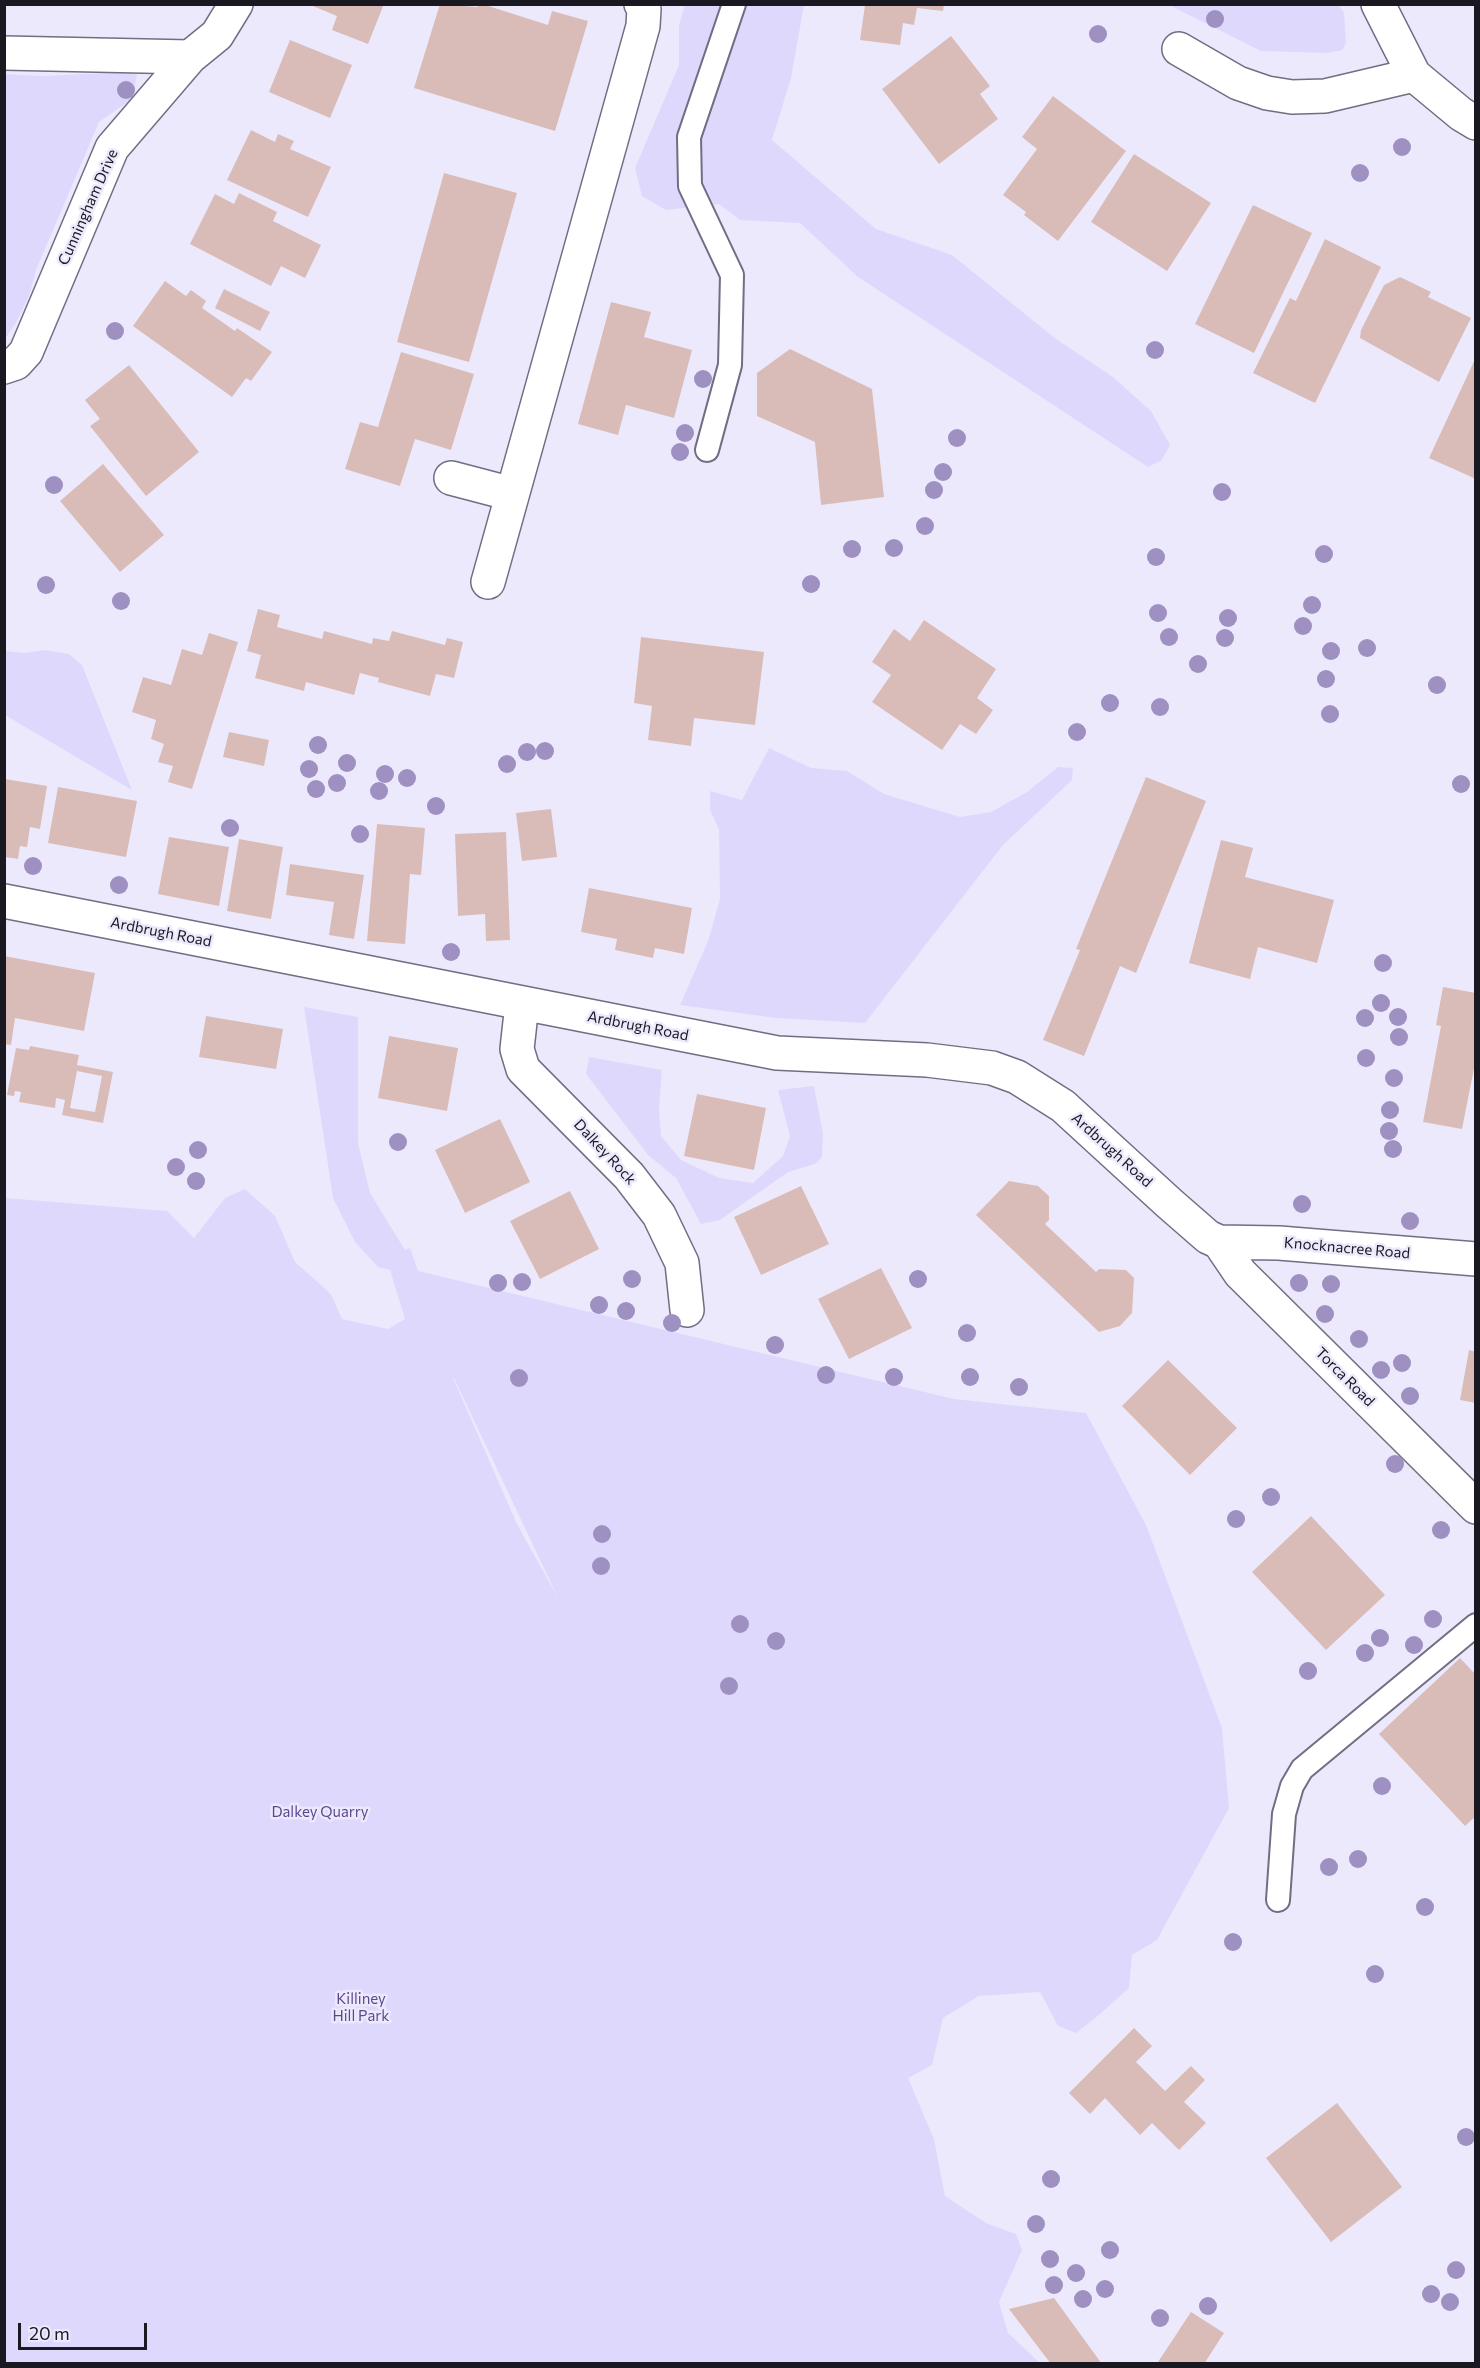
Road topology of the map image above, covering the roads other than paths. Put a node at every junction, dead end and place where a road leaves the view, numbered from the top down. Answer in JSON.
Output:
{"nodes":[{"id":1,"x":236,"y":4,"type":"edge"},
{"id":2,"x":641,"y":4,"type":"edge"},
{"id":3,"x":734,"y":4,"type":"edge"},
{"id":4,"x":1378,"y":4,"type":"edge"},
{"id":5,"x":1179,"y":50,"type":"dead end"},
{"id":6,"x":4,"y":53,"type":"edge"},
{"id":7,"x":190,"y":57,"type":"junction"},
{"id":8,"x":1414,"y":75,"type":"junction"},
{"id":9,"x":1476,"y":123,"type":"edge"},
{"id":10,"x":4,"y":367,"type":"edge"},
{"id":11,"x":707,"y":450,"type":"dead end"},
{"id":12,"x":451,"y":478,"type":"dead end"},
{"id":13,"x":512,"y":494,"type":"junction"},
{"id":14,"x":488,"y":582,"type":"dead end"},
{"id":15,"x":4,"y":901,"type":"edge"},
{"id":16,"x":522,"y":1004,"type":"junction"},
{"id":17,"x":1219,"y":1242,"type":"junction"},
{"id":18,"x":1476,"y":1259,"type":"edge"},
{"id":19,"x":687,"y":1310,"type":"dead end"},
{"id":20,"x":1476,"y":1507,"type":"edge"},
{"id":21,"x":1476,"y":1625,"type":"edge"},
{"id":22,"x":1278,"y":1900,"type":"dead end"}],
"edges":[{"from":1,"to":7,"type":"street","name":"Cunningham Drive"},
{"from":2,"to":13,"type":"street"},
{"from":3,"to":11,"type":"lane"},
{"from":4,"to":8,"type":"street"},
{"from":5,"to":8,"type":"street"},
{"from":6,"to":7,"type":"street"},
{"from":7,"to":10,"type":"street","name":"Cunningham Drive"},
{"from":8,"to":9,"type":"street"},
{"from":12,"to":13,"type":"street"},
{"from":13,"to":14,"type":"street"},
{"from":15,"to":16,"type":"street","name":"Ardbrugh Road"},
{"from":16,"to":17,"type":"street","name":"Ardbrugh Road"},
{"from":16,"to":19,"type":"street","name":"Dalkey Rock"},
{"from":17,"to":18,"type":"street","name":"Knocknacree Road"},
{"from":17,"to":20,"type":"street","name":"Torca Road"},
{"from":21,"to":22,"type":"lane"}]}
